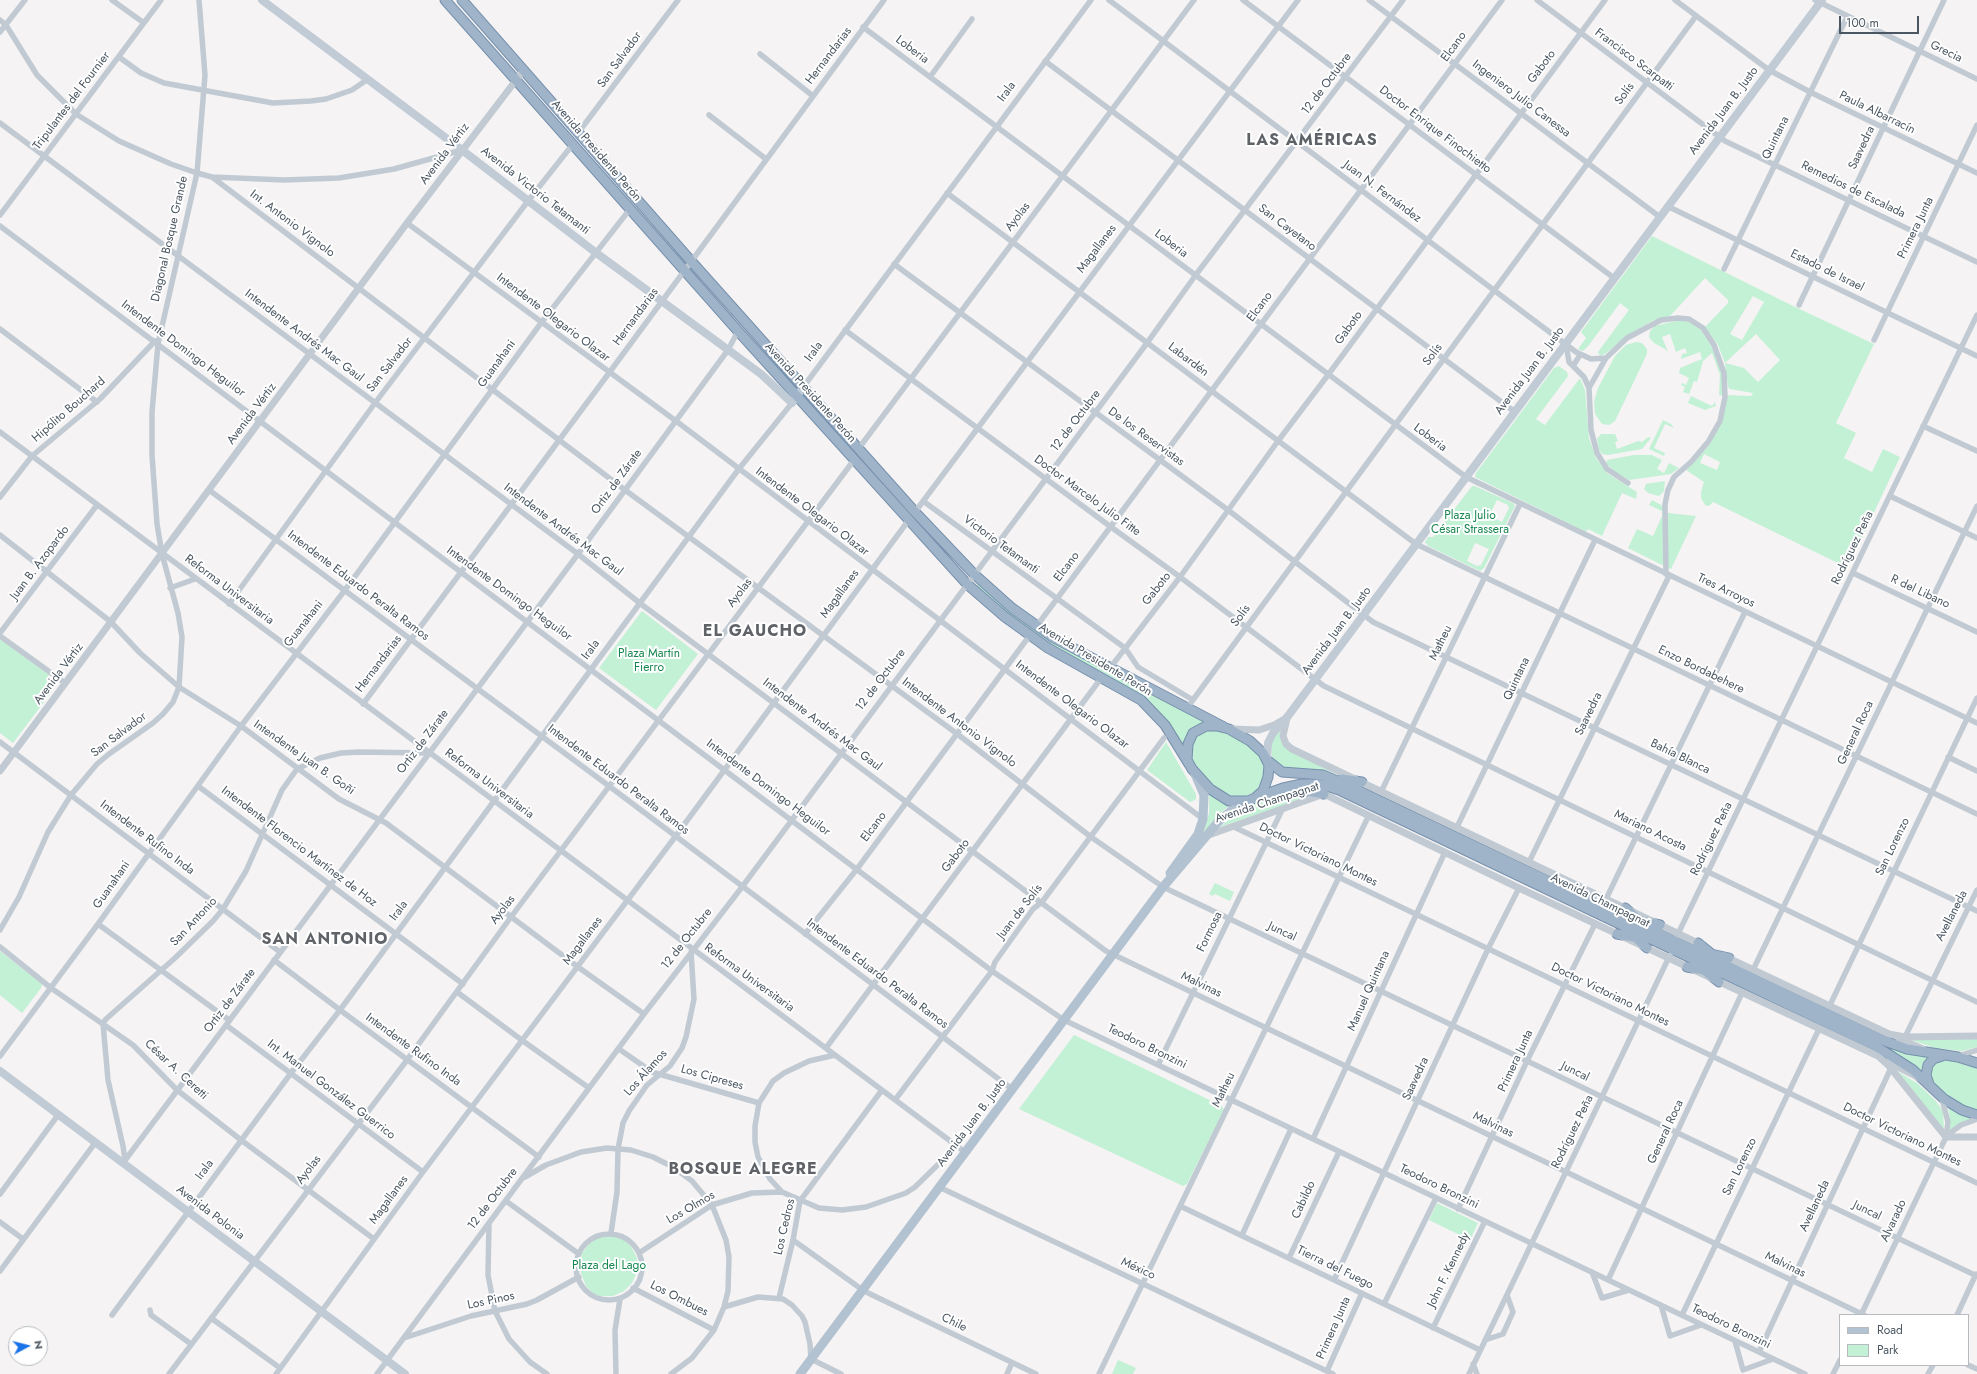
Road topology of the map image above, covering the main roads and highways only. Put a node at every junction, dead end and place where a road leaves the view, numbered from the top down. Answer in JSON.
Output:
{"nodes":[{"id":1,"x":262,"y":0,"type":"edge"},
{"id":2,"x":446,"y":0,"type":"edge"},
{"id":3,"x":1819,"y":1,"type":"edge"},
{"id":4,"x":467,"y":2,"type":"edge"},
{"id":5,"x":804,"y":386,"type":"junction"},
{"id":6,"x":795,"y":400,"type":"junction"},
{"id":7,"x":1226,"y":728,"type":"junction"},
{"id":8,"x":1267,"y":760,"type":"junction"},
{"id":9,"x":1190,"y":766,"type":"junction"},
{"id":10,"x":1323,"y":775,"type":"junction"},
{"id":11,"x":1362,"y":782,"type":"road end"},
{"id":12,"x":1282,"y":788,"type":"junction"},
{"id":13,"x":1324,"y":794,"type":"road end"},
{"id":14,"x":1252,"y":800,"type":"junction"},
{"id":15,"x":1163,"y":887,"type":"junction"},
{"id":16,"x":1624,"y":917,"type":"junction"},
{"id":17,"x":1656,"y":932,"type":"junction"},
{"id":18,"x":1617,"y":934,"type":"road end"},
{"id":19,"x":1636,"y":938,"type":"junction"},
{"id":20,"x":1647,"y":948,"type":"road end"},
{"id":21,"x":1695,"y":951,"type":"junction"},
{"id":22,"x":1726,"y":966,"type":"junction"},
{"id":23,"x":1687,"y":967,"type":"road end"},
{"id":24,"x":1705,"y":970,"type":"junction"},
{"id":25,"x":1719,"y":982,"type":"road end"},
{"id":26,"x":1943,"y":1056,"type":"junction"},
{"id":27,"x":1977,"y":1063,"type":"edge"},
{"id":28,"x":0,"y":1071,"type":"edge"},
{"id":29,"x":1936,"y":1092,"type":"junction"},
{"id":30,"x":1977,"y":1115,"type":"edge"},
{"id":31,"x":405,"y":1374,"type":"edge"},
{"id":32,"x":800,"y":1374,"type":"edge"}],
"edges":[{"from":1,"to":6,"type":"main road","name":"Avenida Victorio Tetamanti"},
{"from":2,"to":6,"type":"highway","name":"Avenida Presidente Perón"},
{"from":3,"to":8,"type":"main road","name":"Avenida Juan B. Justo"},
{"from":4,"to":5,"type":"highway","name":"Avenida Presidente Perón"},
{"from":5,"to":6,"type":"main road","name":"Irala"},
{"from":5,"to":7,"type":"highway","name":"Avenida Presidente Perón"},
{"from":6,"to":9,"type":"highway","name":"Avenida Presidente Perón"},
{"from":7,"to":8,"type":"highway"},
{"from":7,"to":9,"type":"highway"},
{"from":8,"to":10,"type":"highway","name":"Avenida Champagnat"},
{"from":8,"to":14,"type":"highway"},
{"from":9,"to":14,"type":"highway"},
{"from":9,"to":15,"type":"main road","name":"Avenida Juan B. Justo"},
{"from":10,"to":11,"type":"highway"},
{"from":10,"to":16,"type":"highway","name":"Avenida Champagnat"},
{"from":12,"to":13,"type":"highway"},
{"from":12,"to":14,"type":"highway","name":"Avenida Champagnat"},
{"from":12,"to":16,"type":"highway","name":"Avenida Champagnat"},
{"from":14,"to":15,"type":"main road","name":"Avenida Juan B. Justo"},
{"from":15,"to":32,"type":"main road","name":"Avenida Juan B. Justo"},
{"from":16,"to":17,"type":"highway","name":"Avenida Champagnat"},
{"from":16,"to":17,"type":"highway"},
{"from":16,"to":19,"type":"highway"},
{"from":17,"to":19,"type":"highway"},
{"from":17,"to":21,"type":"highway","name":"Avenida Champagnat"},
{"from":18,"to":19,"type":"highway"},
{"from":19,"to":20,"type":"highway"},
{"from":21,"to":22,"type":"highway","name":"Avenida Champagnat"},
{"from":21,"to":22,"type":"highway"},
{"from":21,"to":24,"type":"highway"},
{"from":22,"to":24,"type":"highway"},
{"from":22,"to":26,"type":"highway","name":"Avenida Champagnat"},
{"from":22,"to":29,"type":"highway","name":"Avenida Champagnat"},
{"from":23,"to":24,"type":"highway"},
{"from":24,"to":25,"type":"highway"},
{"from":26,"to":27,"type":"highway","name":"Avenida Champagnat"},
{"from":26,"to":29,"type":"highway"},
{"from":28,"to":31,"type":"main road","name":"Avenida Polonia"},
{"from":29,"to":30,"type":"highway","name":"Avenida Champagnat"}]}
